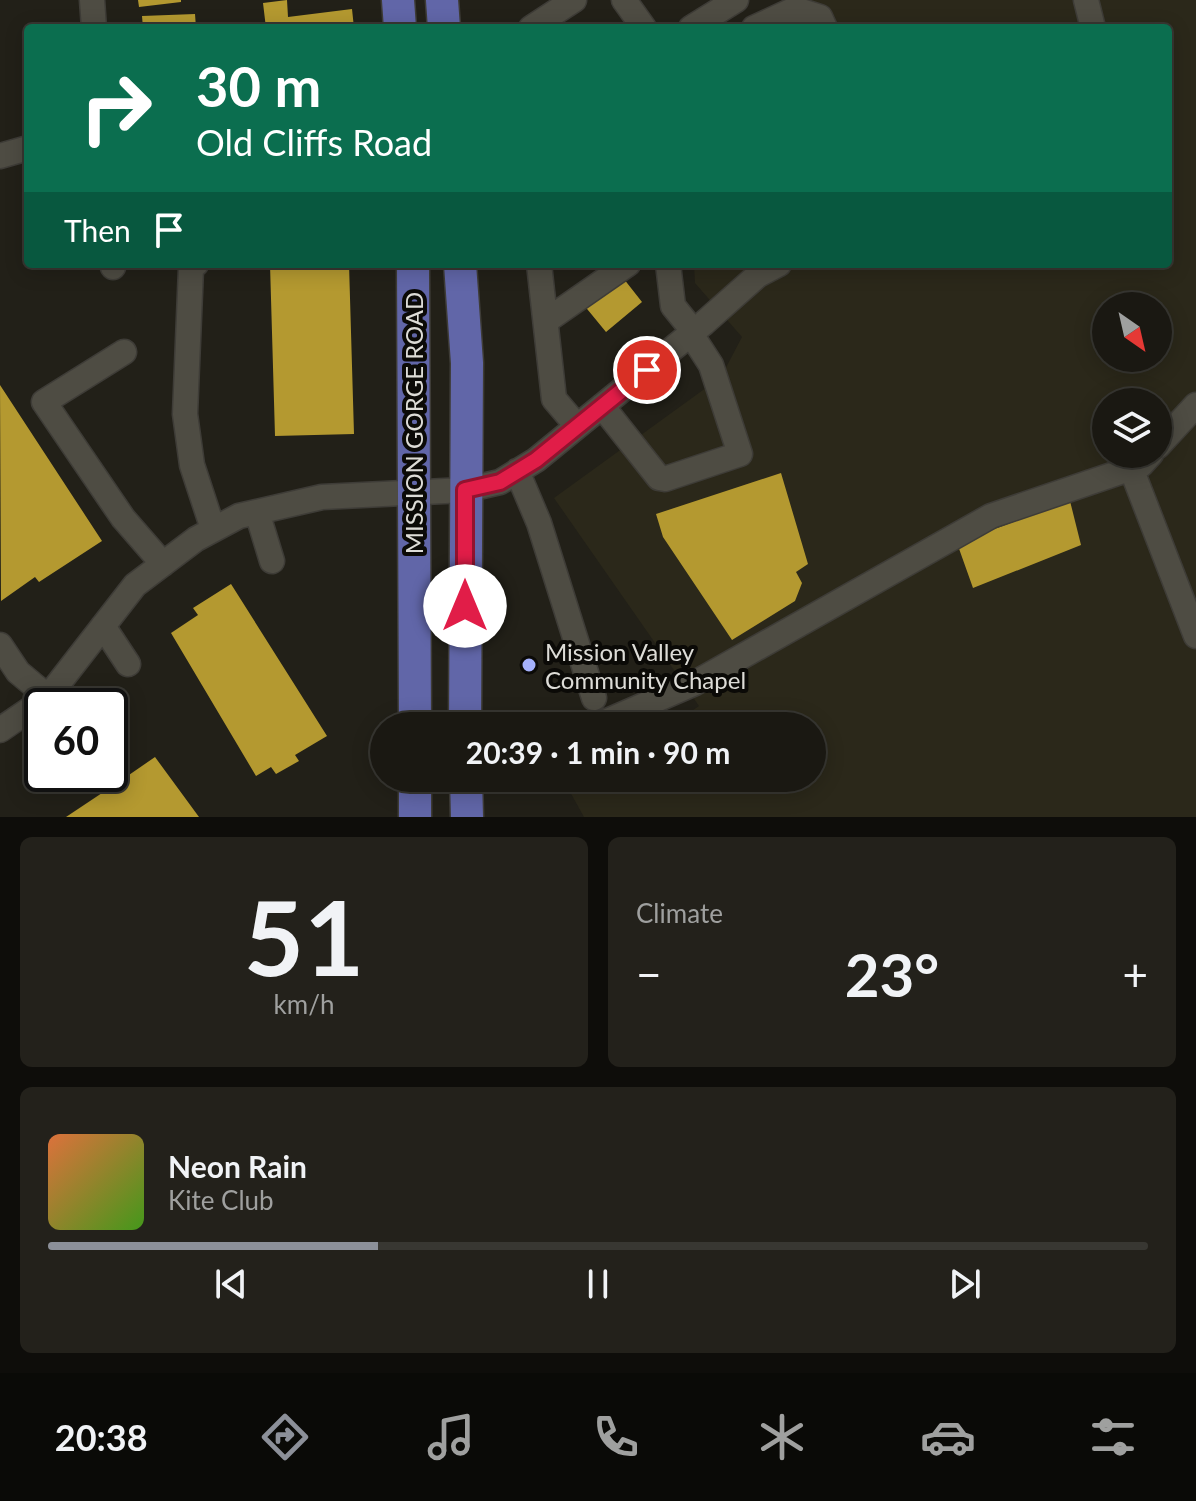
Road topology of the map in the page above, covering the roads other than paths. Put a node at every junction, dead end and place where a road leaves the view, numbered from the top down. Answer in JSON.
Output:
{"nodes":[{"id":1,"x":92,"y":0,"type":"edge"},
{"id":2,"x":398,"y":0,"type":"edge"},
{"id":3,"x":442,"y":0,"type":"edge"},
{"id":4,"x":574,"y":0,"type":"edge"},
{"id":5,"x":624,"y":0,"type":"edge"},
{"id":6,"x":736,"y":0,"type":"edge"},
{"id":7,"x":1086,"y":0,"type":"edge"},
{"id":8,"x":94,"y":24,"type":"edge"},
{"id":9,"x":400,"y":24,"type":"edge"},
{"id":10,"x":444,"y":24,"type":"edge"},
{"id":11,"x":537,"y":24,"type":"edge"},
{"id":12,"x":641,"y":24,"type":"edge"},
{"id":13,"x":697,"y":24,"type":"edge"},
{"id":14,"x":763,"y":24,"type":"edge"},
{"id":15,"x":823,"y":24,"type":"edge"},
{"id":16,"x":1092,"y":24,"type":"edge"},
{"id":17,"x":24,"y":149,"type":"edge"},
{"id":18,"x":0,"y":156,"type":"edge"},
{"id":19,"x":191,"y":268,"type":"edge"},
{"id":20,"x":413,"y":268,"type":"edge"},
{"id":21,"x":460,"y":268,"type":"edge"},
{"id":22,"x":539,"y":268,"type":"edge"},
{"id":23,"x":622,"y":268,"type":"edge"},
{"id":24,"x":668,"y":268,"type":"edge"},
{"id":25,"x":771,"y":268,"type":"edge"},
{"id":26,"x":546,"y":321,"type":"junction"},
{"id":27,"x":696,"y":330,"type":"junction"},
{"id":28,"x":124,"y":352,"type":"dead end"},
{"id":29,"x":1196,"y":405,"type":"edge"},
{"id":30,"x":602,"y":406,"type":"junction"},
{"id":31,"x":577,"y":426,"type":"junction"},
{"id":32,"x":1172,"y":431,"type":"edge"},
{"id":33,"x":1122,"y":468,"type":"edge"},
{"id":34,"x":1143,"y":468,"type":"edge"},
{"id":35,"x":517,"y":471,"type":"junction"},
{"id":36,"x":465,"y":490,"type":"junction"},
{"id":37,"x":413,"y":493,"type":"junction"},
{"id":38,"x":257,"y":512,"type":"junction"},
{"id":39,"x":213,"y":529,"type":"junction"},
{"id":40,"x":272,"y":561,"type":"dead end"},
{"id":41,"x":163,"y":564,"type":"junction"},
{"id":42,"x":103,"y":626,"type":"junction"},
{"id":43,"x":1196,"y":636,"type":"edge"},
{"id":44,"x":0,"y":645,"type":"edge"},
{"id":45,"x":128,"y":664,"type":"dead end"},
{"id":46,"x":37,"y":688,"type":"edge"},
{"id":47,"x":55,"y":688,"type":"edge"},
{"id":48,"x":594,"y":698,"type":"dead end"},
{"id":49,"x":415,"y":712,"type":"edge"},
{"id":50,"x":465,"y":712,"type":"edge"},
{"id":51,"x":628,"y":712,"type":"edge"},
{"id":52,"x":24,"y":714,"type":"edge"},
{"id":53,"x":0,"y":730,"type":"edge"},
{"id":54,"x":415,"y":792,"type":"edge"},
{"id":55,"x":466,"y":792,"type":"edge"},
{"id":56,"x":415,"y":817,"type":"edge"},
{"id":57,"x":467,"y":817,"type":"edge"}],
"edges":[{"from":1,"to":8,"type":"street"},
{"from":2,"to":9,"type":"main road"},
{"from":3,"to":10,"type":"main road"},
{"from":4,"to":11,"type":"street"},
{"from":5,"to":12,"type":"street"},
{"from":6,"to":13,"type":"street"},
{"from":7,"to":16,"type":"street"},
{"from":14,"to":15,"type":"street"},
{"from":17,"to":18,"type":"street"},
{"from":19,"to":39,"type":"street"},
{"from":20,"to":37,"type":"main road","name":"MISSION GORGE ROAD"},
{"from":21,"to":36,"type":"main road","name":"MISSION GORGE ROAD"},
{"from":22,"to":26,"type":"street"},
{"from":23,"to":26,"type":"street"},
{"from":24,"to":27,"type":"street"},
{"from":25,"to":27,"type":"street"},
{"from":26,"to":31,"type":"street"},
{"from":27,"to":30,"type":"street"},
{"from":27,"to":30,"type":"street"},
{"from":28,"to":41,"type":"street"},
{"from":29,"to":32,"type":"street"},
{"from":30,"to":31,"type":"street"},
{"from":31,"to":35,"type":"street"},
{"from":33,"to":51,"type":"street"},
{"from":34,"to":43,"type":"street"},
{"from":35,"to":36,"type":"street"},
{"from":35,"to":48,"type":"street"},
{"from":36,"to":37,"type":"street"},
{"from":36,"to":50,"type":"main road","name":"MISSION GORGE ROAD"},
{"from":37,"to":38,"type":"street"},
{"from":37,"to":49,"type":"main road","name":"MISSION GORGE ROAD"},
{"from":38,"to":39,"type":"street"},
{"from":38,"to":40,"type":"street"},
{"from":39,"to":41,"type":"street"},
{"from":41,"to":42,"type":"street"},
{"from":42,"to":45,"type":"street"},
{"from":42,"to":47,"type":"street"},
{"from":44,"to":46,"type":"street"},
{"from":52,"to":53,"type":"street"},
{"from":54,"to":56,"type":"main road"},
{"from":55,"to":57,"type":"main road"}]}
